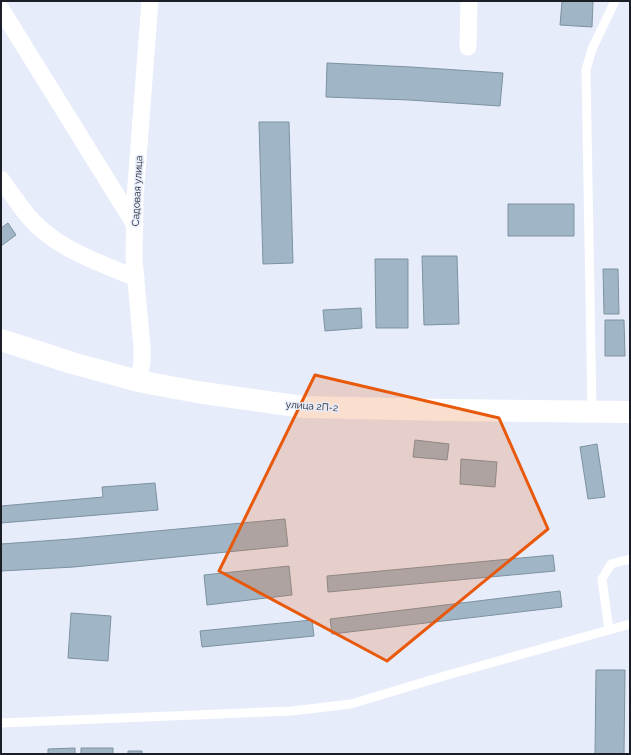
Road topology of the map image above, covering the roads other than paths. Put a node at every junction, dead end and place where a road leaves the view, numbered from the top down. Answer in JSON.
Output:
{"nodes":[{"id":1,"x":150,"y":1,"type":"edge"},
{"id":2,"x":469,"y":1,"type":"edge"},
{"id":3,"x":615,"y":1,"type":"edge"},
{"id":4,"x":1,"y":9,"type":"edge"},
{"id":5,"x":468,"y":47,"type":"dead end"},
{"id":6,"x":1,"y":179,"type":"edge"},
{"id":7,"x":135,"y":225,"type":"junction"},
{"id":8,"x":136,"y":278,"type":"junction"},
{"id":9,"x":1,"y":340,"type":"edge"},
{"id":10,"x":138,"y":381,"type":"junction"},
{"id":11,"x":592,"y":411,"type":"junction"},
{"id":12,"x":630,"y":412,"type":"edge"},
{"id":13,"x":630,"y":559,"type":"edge"},
{"id":14,"x":630,"y":624,"type":"edge"},
{"id":15,"x":609,"y":630,"type":"junction"},
{"id":16,"x":1,"y":723,"type":"edge"}],
"edges":[{"from":1,"to":7,"type":"street","name":"Садовая улица"},
{"from":2,"to":5,"type":"street"},
{"from":3,"to":11,"type":"lane"},
{"from":4,"to":7,"type":"street"},
{"from":6,"to":8,"type":"street"},
{"from":7,"to":8,"type":"street","name":"Садовая улица"},
{"from":8,"to":10,"type":"street","name":"Садовая улица"},
{"from":9,"to":10,"type":"main road","name":"улица 2П-2"},
{"from":10,"to":11,"type":"main road","name":"улица 2П-2"},
{"from":11,"to":12,"type":"main road","name":"улица 2П-2"},
{"from":13,"to":15,"type":"lane"},
{"from":14,"to":15,"type":"lane"},
{"from":15,"to":16,"type":"lane"}]}
